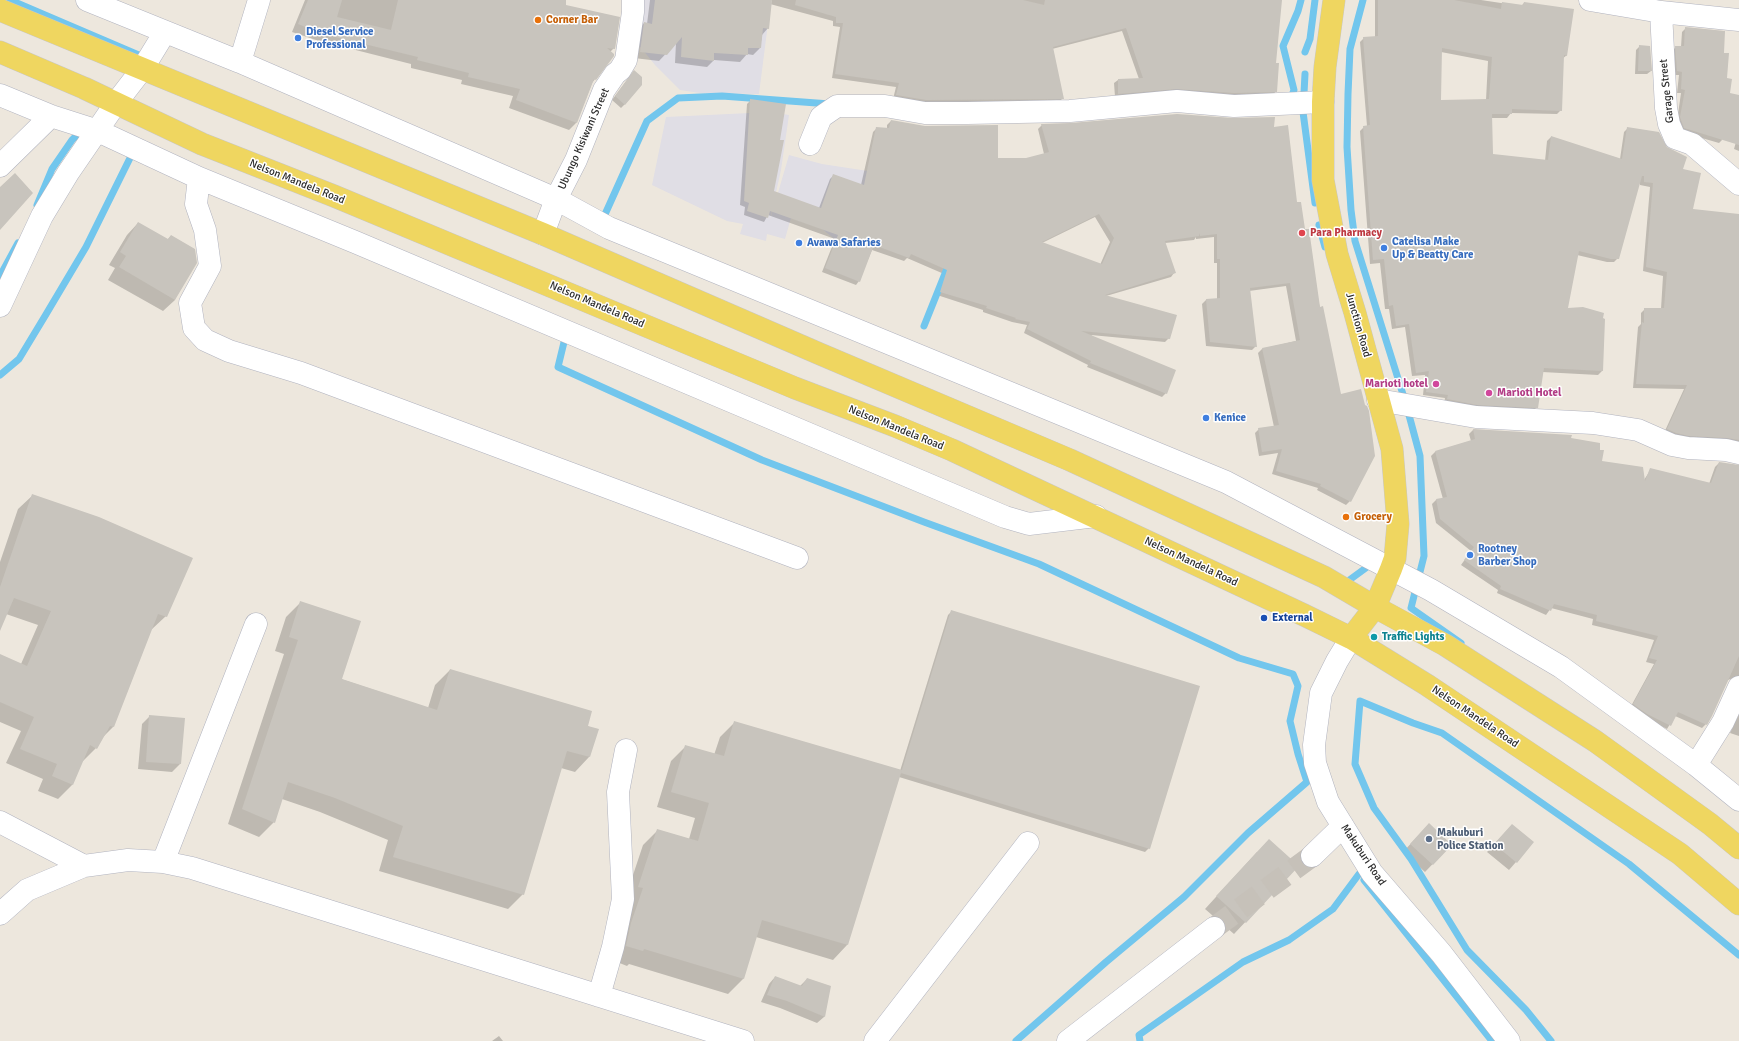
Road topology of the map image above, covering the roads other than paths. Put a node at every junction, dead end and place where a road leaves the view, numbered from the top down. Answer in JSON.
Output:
{"nodes":[{"id":1,"x":88,"y":0,"type":"edge"},
{"id":2,"x":259,"y":0,"type":"edge"},
{"id":3,"x":633,"y":0,"type":"edge"},
{"id":4,"x":1334,"y":0,"type":"edge"},
{"id":5,"x":1590,"y":0,"type":"edge"},
{"id":6,"x":0,"y":10,"type":"edge"},
{"id":7,"x":1661,"y":12,"type":"junction"},
{"id":8,"x":1739,"y":20,"type":"edge"},
{"id":9,"x":164,"y":32,"type":"junction"},
{"id":10,"x":0,"y":52,"type":"edge"},
{"id":11,"x":240,"y":62,"type":"junction"},
{"id":12,"x":143,"y":68,"type":"junction"},
{"id":13,"x":0,"y":95,"type":"edge"},
{"id":14,"x":1323,"y":102,"type":"junction"},
{"id":15,"x":116,"y":103,"type":"junction"},
{"id":16,"x":52,"y":116,"type":"junction"},
{"id":17,"x":98,"y":132,"type":"junction"},
{"id":18,"x":810,"y":144,"type":"dead end"},
{"id":19,"x":0,"y":166,"type":"edge"},
{"id":20,"x":199,"y":178,"type":"junction"},
{"id":21,"x":1739,"y":184,"type":"edge"},
{"id":22,"x":556,"y":199,"type":"junction"},
{"id":23,"x":543,"y":234,"type":"junction"},
{"id":24,"x":0,"y":306,"type":"edge"},
{"id":25,"x":1378,"y":400,"type":"junction"},
{"id":26,"x":1739,"y":453,"type":"edge"},
{"id":27,"x":1096,"y":516,"type":"junction"},
{"id":28,"x":798,"y":558,"type":"dead end"},
{"id":29,"x":1392,"y":569,"type":"junction"},
{"id":30,"x":1375,"y":607,"type":"junction"},
{"id":31,"x":256,"y":624,"type":"dead end"},
{"id":32,"x":1351,"y":638,"type":"junction"},
{"id":33,"x":1739,"y":687,"type":"edge"},
{"id":34,"x":626,"y":750,"type":"dead end"},
{"id":35,"x":1696,"y":765,"type":"junction"},
{"id":36,"x":1739,"y":800,"type":"edge"},
{"id":37,"x":0,"y":822,"type":"edge"},
{"id":38,"x":1343,"y":826,"type":"junction"},
{"id":39,"x":1028,"y":843,"type":"dead end"},
{"id":40,"x":1739,"y":848,"type":"edge"},
{"id":41,"x":1312,"y":856,"type":"tunnel mouth"},
{"id":42,"x":163,"y":862,"type":"junction"},
{"id":43,"x":84,"y":866,"type":"junction"},
{"id":44,"x":1739,"y":904,"type":"edge"},
{"id":45,"x":0,"y":914,"type":"edge"},
{"id":46,"x":1214,"y":928,"type":"tunnel mouth"},
{"id":47,"x":599,"y":996,"type":"junction"},
{"id":48,"x":1072,"y":1040,"type":"edge"},
{"id":49,"x":743,"y":1041,"type":"edge"},
{"id":50,"x":875,"y":1041,"type":"edge"},
{"id":51,"x":1509,"y":1041,"type":"edge"}],
"edges":[{"from":1,"to":9,"type":"street"},
{"from":2,"to":11,"type":"street"},
{"from":3,"to":22,"type":"street","name":"Ubungo Kisiwani Street"},
{"from":4,"to":14,"type":"main road","name":"Junction Road"},
{"from":5,"to":7,"type":"street"},
{"from":6,"to":12,"type":"main road"},
{"from":7,"to":8,"type":"street"},
{"from":7,"to":21,"type":"street","name":"Garage Street"},
{"from":9,"to":11,"type":"street"},
{"from":9,"to":12,"type":"street"},
{"from":10,"to":15,"type":"main road","name":"Nelson Mandela Road"},
{"from":11,"to":22,"type":"street"},
{"from":12,"to":15,"type":"street"},
{"from":12,"to":23,"type":"main road"},
{"from":13,"to":16,"type":"street"},
{"from":14,"to":18,"type":"street"},
{"from":14,"to":25,"type":"main road","name":"Junction Road"},
{"from":15,"to":17,"type":"street"},
{"from":15,"to":27,"type":"main road","name":"Nelson Mandela Road"},
{"from":16,"to":17,"type":"street"},
{"from":16,"to":19,"type":"street"},
{"from":17,"to":20,"type":"street"},
{"from":17,"to":24,"type":"street"},
{"from":20,"to":27,"type":"street"},
{"from":20,"to":28,"type":"street"},
{"from":22,"to":23,"type":"street","name":"Ubungo Kisiwani Street"},
{"from":22,"to":29,"type":"street"},
{"from":23,"to":30,"type":"main road"},
{"from":25,"to":26,"type":"street"},
{"from":25,"to":29,"type":"main road","name":"Junction Road"},
{"from":27,"to":32,"type":"main road","name":"Nelson Mandela Road"},
{"from":29,"to":30,"type":"main road","name":"Junction Road"},
{"from":29,"to":35,"type":"street"},
{"from":30,"to":32,"type":"main road","name":"Junction Road"},
{"from":30,"to":40,"type":"main road"},
{"from":31,"to":42,"type":"street"},
{"from":32,"to":38,"type":"street","name":"Makuburi Road"},
{"from":32,"to":44,"type":"main road","name":"Nelson Mandela Road"},
{"from":33,"to":35,"type":"street"},
{"from":34,"to":47,"type":"street"},
{"from":35,"to":36,"type":"street"},
{"from":37,"to":43,"type":"street"},
{"from":38,"to":41,"type":"street"},
{"from":38,"to":51,"type":"street","name":"Makuburi Road"},
{"from":39,"to":50,"type":"street"},
{"from":42,"to":43,"type":"street"},
{"from":42,"to":47,"type":"street"},
{"from":43,"to":45,"type":"street"},
{"from":46,"to":48,"type":"street"},
{"from":47,"to":49,"type":"street"}]}
